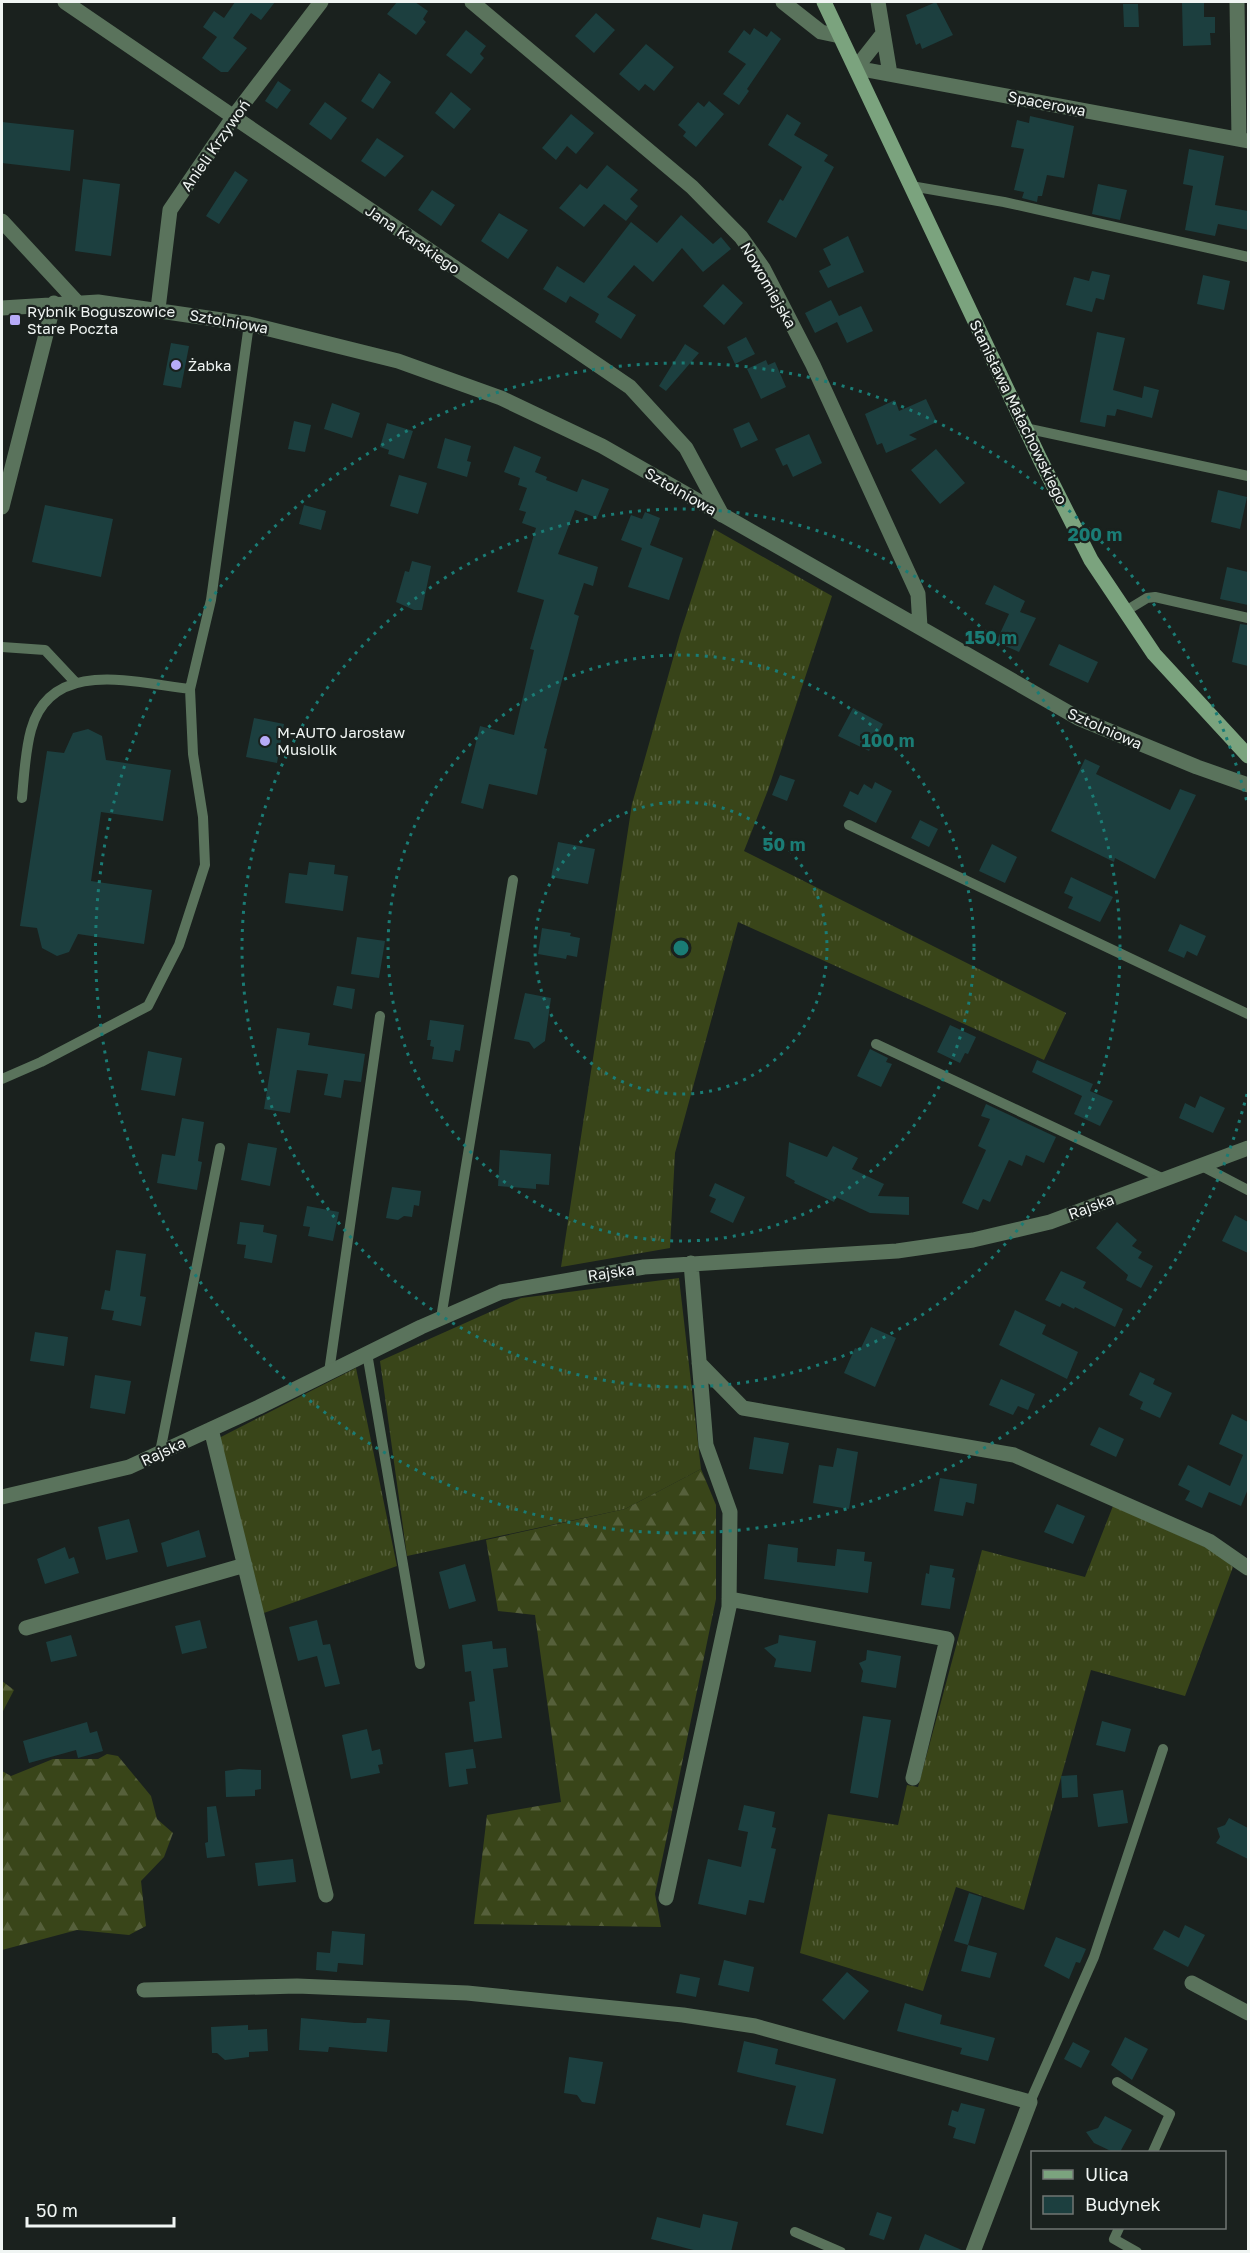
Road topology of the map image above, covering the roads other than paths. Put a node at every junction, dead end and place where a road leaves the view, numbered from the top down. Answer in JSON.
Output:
{"nodes":[{"id":1,"x":65,"y":2,"type":"edge"},
{"id":2,"x":321,"y":2,"type":"edge"},
{"id":3,"x":472,"y":2,"type":"edge"},
{"id":4,"x":783,"y":2,"type":"edge"},
{"id":5,"x":824,"y":2,"type":"edge"},
{"id":6,"x":878,"y":2,"type":"edge"},
{"id":7,"x":1237,"y":2,"type":"edge"},
{"id":8,"x":882,"y":35,"type":"junction"},
{"id":9,"x":840,"y":36,"type":"junction"},
{"id":10,"x":856,"y":68,"type":"junction"},
{"id":11,"x":890,"y":74,"type":"junction"},
{"id":12,"x":234,"y":116,"type":"junction"},
{"id":13,"x":1244,"y":140,"type":"edge"},
{"id":14,"x":911,"y":186,"type":"junction"},
{"id":15,"x":2,"y":220,"type":"edge"},
{"id":16,"x":1248,"y":257,"type":"edge"},
{"id":17,"x":76,"y":301,"type":"junction"},
{"id":18,"x":54,"y":303,"type":"junction"},
{"id":19,"x":2,"y":308,"type":"edge"},
{"id":20,"x":158,"y":309,"type":"junction"},
{"id":21,"x":249,"y":324,"type":"junction"},
{"id":22,"x":1026,"y":428,"type":"junction"},
{"id":23,"x":1248,"y":476,"type":"edge"},
{"id":24,"x":2,"y":507,"type":"edge"},
{"id":25,"x":722,"y":515,"type":"junction"},
{"id":26,"x":1124,"y":612,"type":"junction"},
{"id":27,"x":1248,"y":618,"type":"edge"},
{"id":28,"x":920,"y":627,"type":"junction"},
{"id":29,"x":2,"y":647,"type":"edge"},
{"id":30,"x":75,"y":683,"type":"junction"},
{"id":31,"x":190,"y":689,"type":"junction"},
{"id":32,"x":1248,"y":756,"type":"edge"},
{"id":33,"x":1248,"y":785,"type":"edge"},
{"id":34,"x":22,"y":798,"type":"dead end"},
{"id":35,"x":849,"y":825,"type":"dead end"},
{"id":36,"x":513,"y":880,"type":"dead end"},
{"id":37,"x":1248,"y":1014,"type":"edge"},
{"id":38,"x":380,"y":1017,"type":"dead end"},
{"id":39,"x":876,"y":1044,"type":"dead end"},
{"id":40,"x":2,"y":1079,"type":"edge"},
{"id":41,"x":220,"y":1148,"type":"dead end"},
{"id":42,"x":1248,"y":1148,"type":"edge"},
{"id":43,"x":1200,"y":1165,"type":"junction"},
{"id":44,"x":1164,"y":1179,"type":"junction"},
{"id":45,"x":1248,"y":1190,"type":"edge"},
{"id":46,"x":691,"y":1263,"type":"junction"},
{"id":47,"x":441,"y":1318,"type":"junction"},
{"id":48,"x":368,"y":1353,"type":"junction"},
{"id":49,"x":699,"y":1363,"type":"junction"},
{"id":50,"x":329,"y":1372,"type":"junction"},
{"id":51,"x":211,"y":1429,"type":"junction"},
{"id":52,"x":160,"y":1452,"type":"junction"},
{"id":53,"x":2,"y":1497,"type":"edge"},
{"id":54,"x":245,"y":1565,"type":"junction"},
{"id":55,"x":1248,"y":1568,"type":"edge"},
{"id":56,"x":729,"y":1599,"type":"junction"},
{"id":57,"x":26,"y":1628,"type":"dead end"},
{"id":58,"x":420,"y":1664,"type":"dead end"},
{"id":59,"x":1163,"y":1749,"type":"dead end"},
{"id":60,"x":913,"y":1778,"type":"dead end"},
{"id":61,"x":326,"y":1895,"type":"dead end"},
{"id":62,"x":666,"y":1898,"type":"dead end"},
{"id":63,"x":1192,"y":1983,"type":"dead end"},
{"id":64,"x":144,"y":1990,"type":"dead end"},
{"id":65,"x":1248,"y":2013,"type":"edge"},
{"id":66,"x":1117,"y":2082,"type":"dead end"},
{"id":67,"x":1030,"y":2102,"type":"junction"},
{"id":68,"x":1153,"y":2151,"type":"edge"},
{"id":69,"x":1119,"y":2229,"type":"edge"},
{"id":70,"x":795,"y":2232,"type":"dead end"},
{"id":71,"x":841,"y":2252,"type":"edge"},
{"id":72,"x":973,"y":2252,"type":"edge"},
{"id":73,"x":1137,"y":2252,"type":"edge"}],
"edges":[{"from":1,"to":12,"type":"street","name":"Jana Karskiego"},
{"from":2,"to":12,"type":"street","name":"Anieli Krzywoń"},
{"from":3,"to":28,"type":"street","name":"Nowomiejska"},
{"from":4,"to":9,"type":"street"},
{"from":5,"to":9,"type":"street","name":"Stanisława Małachowskiego"},
{"from":6,"to":8,"type":"street"},
{"from":7,"to":13,"type":"street","name":"Spacerowa"},
{"from":8,"to":10,"type":"street"},
{"from":8,"to":11,"type":"street"},
{"from":9,"to":10,"type":"street","name":"Stanisława Małachowskiego"},
{"from":10,"to":11,"type":"street","name":"Spacerowa"},
{"from":10,"to":14,"type":"street","name":"Stanisława Małachowskiego"},
{"from":11,"to":13,"type":"street","name":"Spacerowa"},
{"from":12,"to":20,"type":"street","name":"Anieli Krzywoń"},
{"from":12,"to":25,"type":"street","name":"Jana Karskiego"},
{"from":14,"to":16,"type":"lane"},
{"from":14,"to":22,"type":"street","name":"Stanisława Małachowskiego"},
{"from":15,"to":17,"type":"street"},
{"from":17,"to":18,"type":"street","name":"Sztolniowa"},
{"from":17,"to":20,"type":"street","name":"Sztolniowa"},
{"from":18,"to":19,"type":"street","name":"Sztolniowa"},
{"from":18,"to":24,"type":"street"},
{"from":20,"to":21,"type":"street","name":"Sztolniowa"},
{"from":21,"to":25,"type":"street","name":"Sztolniowa"},
{"from":21,"to":31,"type":"lane"},
{"from":22,"to":23,"type":"lane"},
{"from":22,"to":26,"type":"street","name":"Stanisława Małachowskiego"},
{"from":25,"to":28,"type":"street","name":"Sztolniowa"},
{"from":26,"to":27,"type":"lane"},
{"from":26,"to":32,"type":"street","name":"Stanisława Małachowskiego"},
{"from":28,"to":33,"type":"street","name":"Sztolniowa"},
{"from":29,"to":30,"type":"lane"},
{"from":30,"to":31,"type":"lane"},
{"from":30,"to":34,"type":"lane"},
{"from":31,"to":40,"type":"lane"},
{"from":35,"to":37,"type":"lane"},
{"from":36,"to":47,"type":"lane"},
{"from":38,"to":50,"type":"lane"},
{"from":39,"to":44,"type":"lane"},
{"from":41,"to":52,"type":"lane"},
{"from":42,"to":43,"type":"street","name":"Rajska"},
{"from":43,"to":44,"type":"street","name":"Rajska"},
{"from":43,"to":45,"type":"lane"},
{"from":44,"to":46,"type":"street","name":"Rajska"},
{"from":46,"to":47,"type":"street","name":"Rajska"},
{"from":46,"to":49,"type":"street"},
{"from":47,"to":48,"type":"street","name":"Rajska"},
{"from":48,"to":50,"type":"street","name":"Rajska"},
{"from":48,"to":58,"type":"lane"},
{"from":49,"to":55,"type":"street"},
{"from":49,"to":56,"type":"street"},
{"from":50,"to":51,"type":"street","name":"Rajska"},
{"from":51,"to":52,"type":"street","name":"Rajska"},
{"from":51,"to":54,"type":"street"},
{"from":52,"to":53,"type":"street","name":"Rajska"},
{"from":54,"to":57,"type":"street"},
{"from":54,"to":61,"type":"street"},
{"from":56,"to":60,"type":"street"},
{"from":56,"to":62,"type":"street"},
{"from":59,"to":67,"type":"lane"},
{"from":63,"to":65,"type":"street"},
{"from":64,"to":67,"type":"street"},
{"from":66,"to":68,"type":"lane"},
{"from":67,"to":72,"type":"street"},
{"from":69,"to":73,"type":"lane"},
{"from":70,"to":71,"type":"lane"}]}
